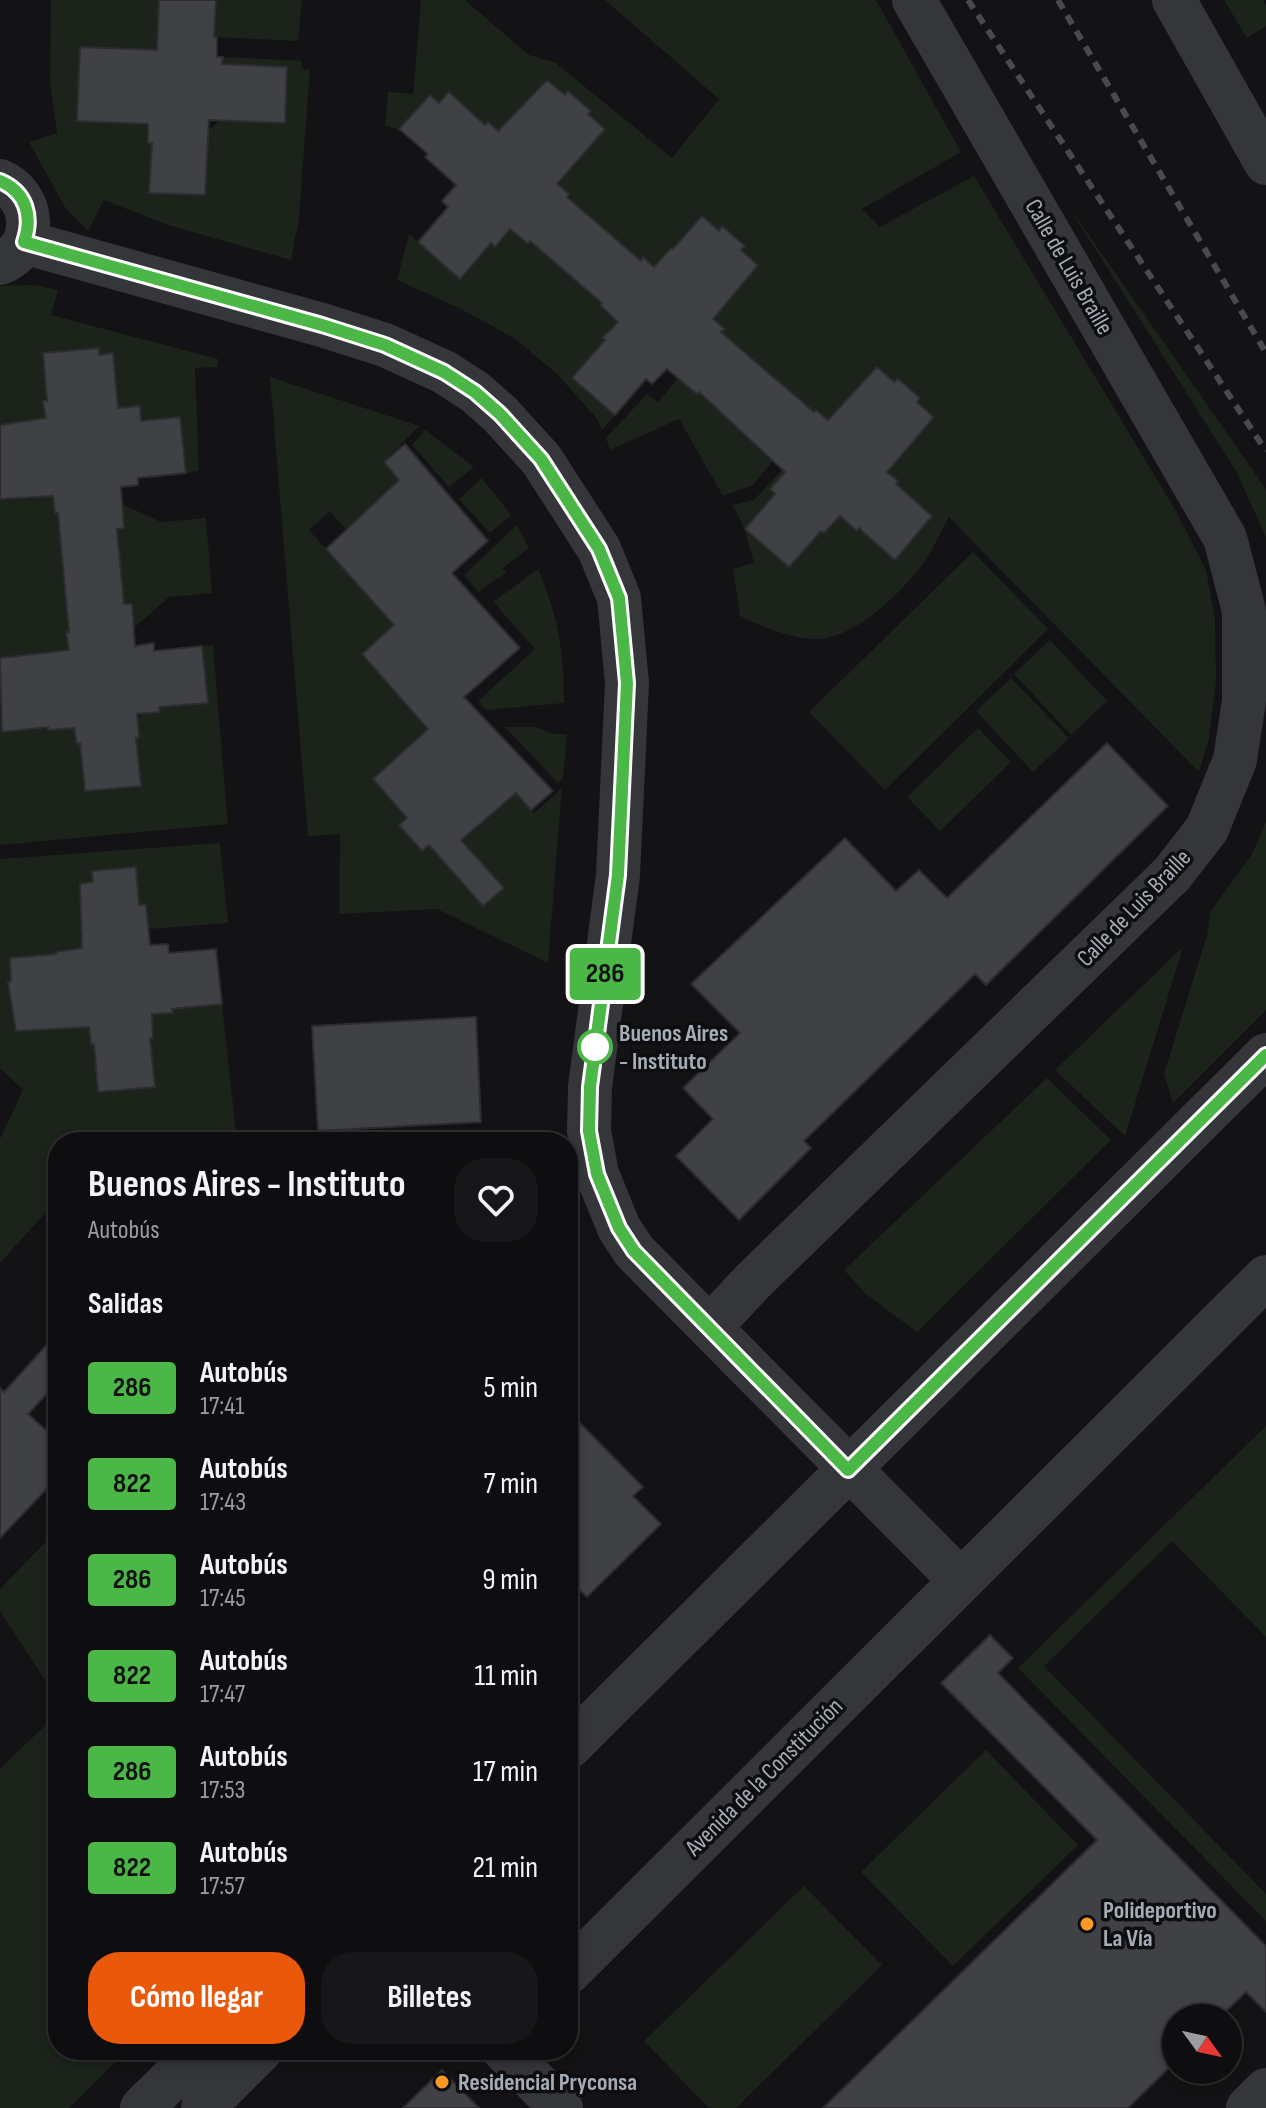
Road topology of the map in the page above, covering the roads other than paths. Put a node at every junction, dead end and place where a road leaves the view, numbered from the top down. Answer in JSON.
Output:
{"nodes":[{"id":1,"x":914,"y":0,"type":"edge"},
{"id":2,"x":1174,"y":0,"type":"edge"},
{"id":3,"x":1266,"y":163,"type":"edge"},
{"id":4,"x":0,"y":181,"type":"edge"},
{"id":5,"x":12,"y":252,"type":"edge"},
{"id":6,"x":1266,"y":1055,"type":"edge"},
{"id":7,"x":1266,"y":1277,"type":"edge"},
{"id":8,"x":710,"y":1327,"type":"junction"},
{"id":9,"x":848,"y":1470,"type":"junction"},
{"id":10,"x":961,"y":1581,"type":"junction"},
{"id":11,"x":578,"y":1736,"type":"edge"},
{"id":12,"x":578,"y":1963,"type":"edge"},
{"id":13,"x":191,"y":2060,"type":"edge"},
{"id":14,"x":251,"y":2060,"type":"edge"},
{"id":15,"x":514,"y":2060,"type":"edge"},
{"id":16,"x":1266,"y":2090,"type":"edge"},
{"id":17,"x":142,"y":2108,"type":"edge"},
{"id":18,"x":203,"y":2108,"type":"edge"},
{"id":19,"x":561,"y":2108,"type":"edge"},
{"id":20,"x":1248,"y":2108,"type":"edge"}],
"edges":[{"from":1,"to":8,"type":"street","name":"Calle de Luis Braille"},
{"from":2,"to":3,"type":"street"},
{"from":4,"to":5,"type":"street"},
{"from":5,"to":8,"type":"street"},
{"from":6,"to":9,"type":"street"},
{"from":7,"to":10,"type":"street","name":"Avenida de la Constitución"},
{"from":8,"to":9,"type":"street"},
{"from":9,"to":10,"type":"street"},
{"from":9,"to":11,"type":"street"},
{"from":10,"to":12,"type":"street","name":"Avenida de la Constitución"},
{"from":13,"to":17,"type":"street"},
{"from":14,"to":18,"type":"street"},
{"from":15,"to":19,"type":"street"},
{"from":16,"to":20,"type":"street"}]}
